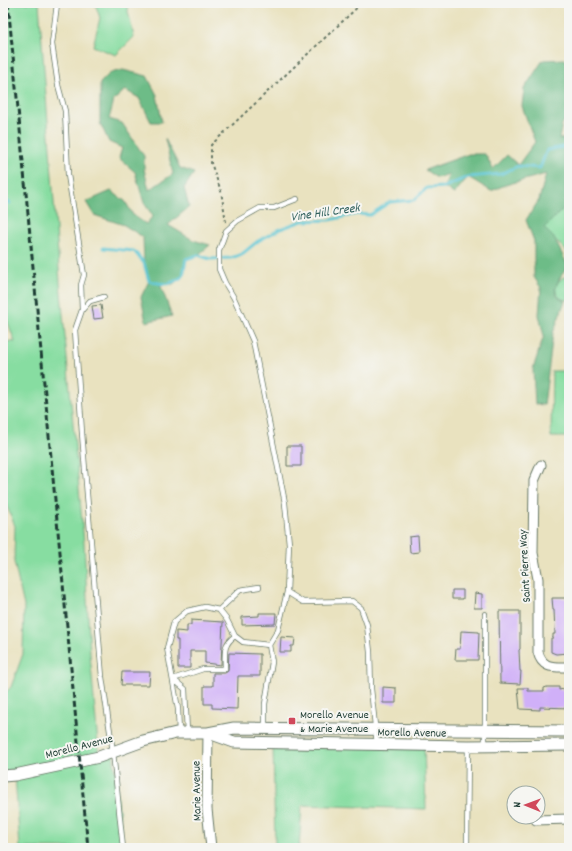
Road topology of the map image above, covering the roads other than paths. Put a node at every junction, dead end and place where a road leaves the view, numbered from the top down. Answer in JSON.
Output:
{"nodes":[{"id":1,"x":57,"y":4,"type":"dead end"},
{"id":2,"x":297,"y":200,"type":"dead end"},
{"id":3,"x":104,"y":297,"type":"dead end"},
{"id":4,"x":82,"y":310,"type":"junction"},
{"id":5,"x":541,"y":465,"type":"dead end"},
{"id":6,"x":259,"y":587,"type":"dead end"},
{"id":7,"x":287,"y":592,"type":"junction"},
{"id":8,"x":219,"y":610,"type":"junction"},
{"id":9,"x":485,"y":614,"type":"dead end"},
{"id":10,"x":235,"y":636,"type":"junction"},
{"id":11,"x":269,"y":644,"type":"junction"},
{"id":12,"x":569,"y":667,"type":"edge"},
{"id":13,"x":173,"y":679,"type":"junction"},
{"id":14,"x":265,"y":728,"type":"junction"},
{"id":15,"x":377,"y":729,"type":"junction"},
{"id":16,"x":486,"y":730,"type":"junction"},
{"id":17,"x":569,"y":731,"type":"edge"},
{"id":18,"x":183,"y":733,"type":"junction"},
{"id":19,"x":208,"y":733,"type":"junction"},
{"id":20,"x":377,"y":744,"type":"junction"},
{"id":21,"x":569,"y":745,"type":"edge"},
{"id":22,"x":468,"y":746,"type":"junction"},
{"id":23,"x":485,"y":746,"type":"junction"},
{"id":24,"x":114,"y":752,"type":"junction"},
{"id":25,"x":3,"y":776,"type":"edge"},
{"id":26,"x":569,"y":819,"type":"edge"},
{"id":27,"x":546,"y":820,"type":"edge"},
{"id":28,"x":123,"y":848,"type":"edge"},
{"id":29,"x":210,"y":848,"type":"edge"},
{"id":30,"x":467,"y":848,"type":"edge"}],
"edges":[{"from":1,"to":4,"type":"lane"},
{"from":2,"to":7,"type":"lane"},
{"from":3,"to":4,"type":"lane"},
{"from":4,"to":24,"type":"lane"},
{"from":5,"to":12,"type":"street","name":"Saint Pierre Way"},
{"from":6,"to":8,"type":"lane"},
{"from":7,"to":11,"type":"lane"},
{"from":7,"to":15,"type":"lane"},
{"from":8,"to":10,"type":"lane"},
{"from":8,"to":13,"type":"lane"},
{"from":9,"to":16,"type":"lane"},
{"from":10,"to":11,"type":"lane"},
{"from":10,"to":13,"type":"lane"},
{"from":11,"to":14,"type":"lane"},
{"from":13,"to":18,"type":"lane"},
{"from":13,"to":18,"type":"lane"},
{"from":14,"to":15,"type":"street","name":"Morello Avenue"},
{"from":14,"to":19,"type":"street","name":"Morello Avenue"},
{"from":15,"to":16,"type":"street","name":"Morello Avenue"},
{"from":15,"to":20,"type":"lane"},
{"from":16,"to":17,"type":"street","name":"Morello Avenue"},
{"from":16,"to":23,"type":"lane"},
{"from":18,"to":19,"type":"street","name":"Morello Avenue"},
{"from":18,"to":24,"type":"street","name":"Morello Avenue"},
{"from":19,"to":20,"type":"street","name":"Morello Avenue"},
{"from":19,"to":29,"type":"street","name":"Marie Avenue"},
{"from":20,"to":22,"type":"street","name":"Morello Avenue"},
{"from":21,"to":23,"type":"street","name":"Morello Avenue"},
{"from":22,"to":23,"type":"street","name":"Morello Avenue"},
{"from":22,"to":30,"type":"lane"},
{"from":24,"to":25,"type":"street","name":"Morello Avenue"},
{"from":24,"to":28,"type":"lane"},
{"from":26,"to":27,"type":"street"}]}
